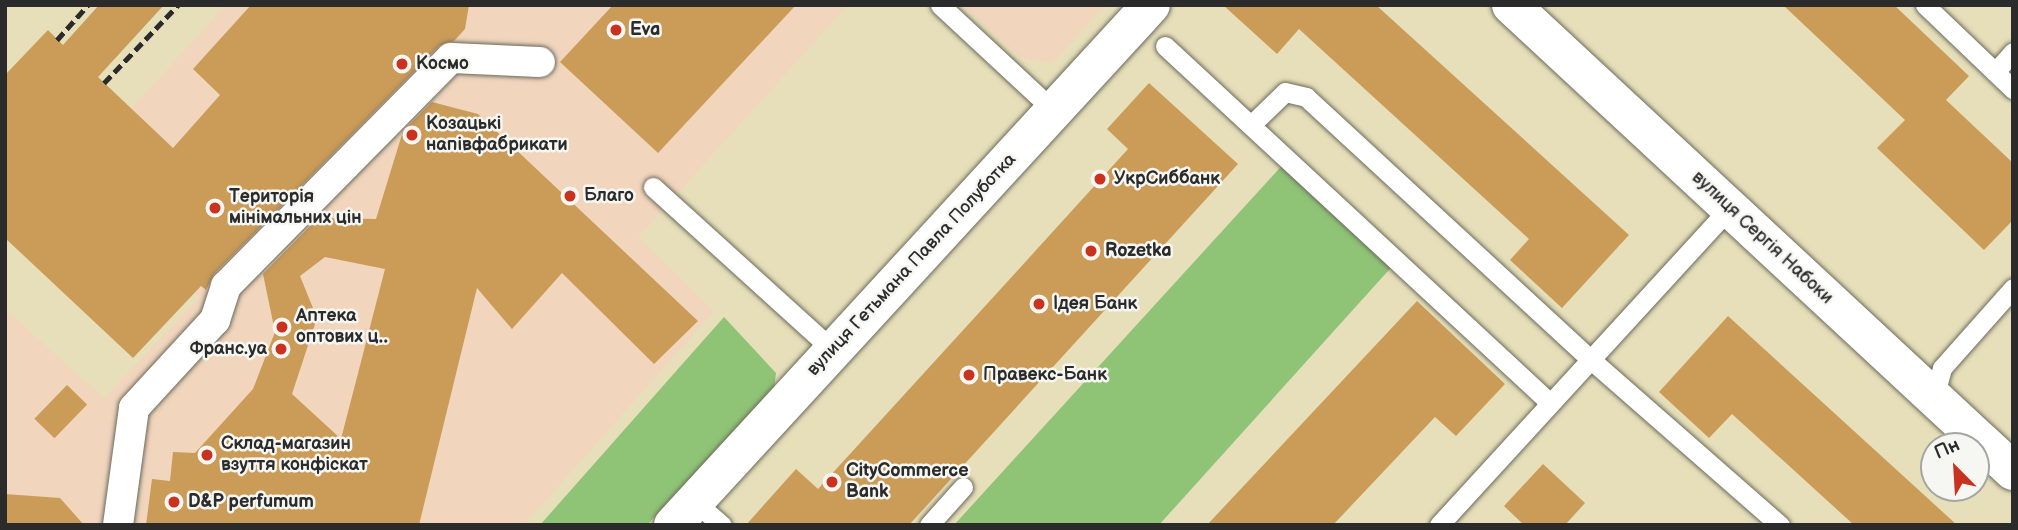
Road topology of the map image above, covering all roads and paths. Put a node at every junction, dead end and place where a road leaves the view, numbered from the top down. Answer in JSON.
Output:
{"nodes":[{"id":1,"x":940,"y":5,"type":"edge"},
{"id":2,"x":1151,"y":5,"type":"edge"},
{"id":3,"x":1512,"y":5,"type":"edge"},
{"id":4,"x":1926,"y":5,"type":"edge"},
{"id":5,"x":1165,"y":46,"type":"dead end"},
{"id":6,"x":2013,"y":52,"type":"edge"},
{"id":7,"x":540,"y":62,"type":"dead end"},
{"id":8,"x":1995,"y":72,"type":"junction"},
{"id":9,"x":2013,"y":89,"type":"edge"},
{"id":10,"x":1054,"y":111,"type":"junction"},
{"id":11,"x":1251,"y":125,"type":"junction"},
{"id":12,"x":653,"y":187,"type":"dead end"},
{"id":13,"x":1729,"y":208,"type":"junction"},
{"id":14,"x":2013,"y":288,"type":"edge"},
{"id":15,"x":833,"y":350,"type":"junction"},
{"id":16,"x":1589,"y":358,"type":"junction"},
{"id":17,"x":1934,"y":398,"type":"junction"},
{"id":18,"x":1548,"y":401,"type":"junction"},
{"id":19,"x":2013,"y":471,"type":"edge"},
{"id":20,"x":963,"y":487,"type":"dead end"},
{"id":21,"x":696,"y":517,"type":"edge"},
{"id":22,"x":118,"y":525,"type":"edge"},
{"id":23,"x":929,"y":525,"type":"edge"},
{"id":24,"x":1438,"y":525,"type":"edge"},
{"id":25,"x":1780,"y":525,"type":"edge"}],
"edges":[{"from":1,"to":10,"type":"lane"},
{"from":2,"to":10,"type":"street","name":"вулиця Гетьмана Павла Полуботка"},
{"from":3,"to":13,"type":"street","name":"вулиця Сергія Набоки"},
{"from":4,"to":8,"type":"lane"},
{"from":5,"to":11,"type":"lane"},
{"from":6,"to":8,"type":"lane"},
{"from":7,"to":22,"type":"street"},
{"from":8,"to":9,"type":"lane"},
{"from":10,"to":15,"type":"street","name":"вулиця Гетьмана Павла Полуботка"},
{"from":11,"to":16,"type":"lane"},
{"from":11,"to":18,"type":"lane"},
{"from":12,"to":15,"type":"lane"},
{"from":13,"to":16,"type":"lane"},
{"from":13,"to":17,"type":"street","name":"вулиця Сергія Набоки"},
{"from":14,"to":17,"type":"lane"},
{"from":15,"to":21,"type":"street","name":"вулиця Гетьмана Павла Полуботка"},
{"from":16,"to":18,"type":"lane"},
{"from":16,"to":25,"type":"lane"},
{"from":17,"to":19,"type":"street","name":"вулиця Сергія Набоки"},
{"from":18,"to":24,"type":"lane"},
{"from":20,"to":23,"type":"lane"}]}
